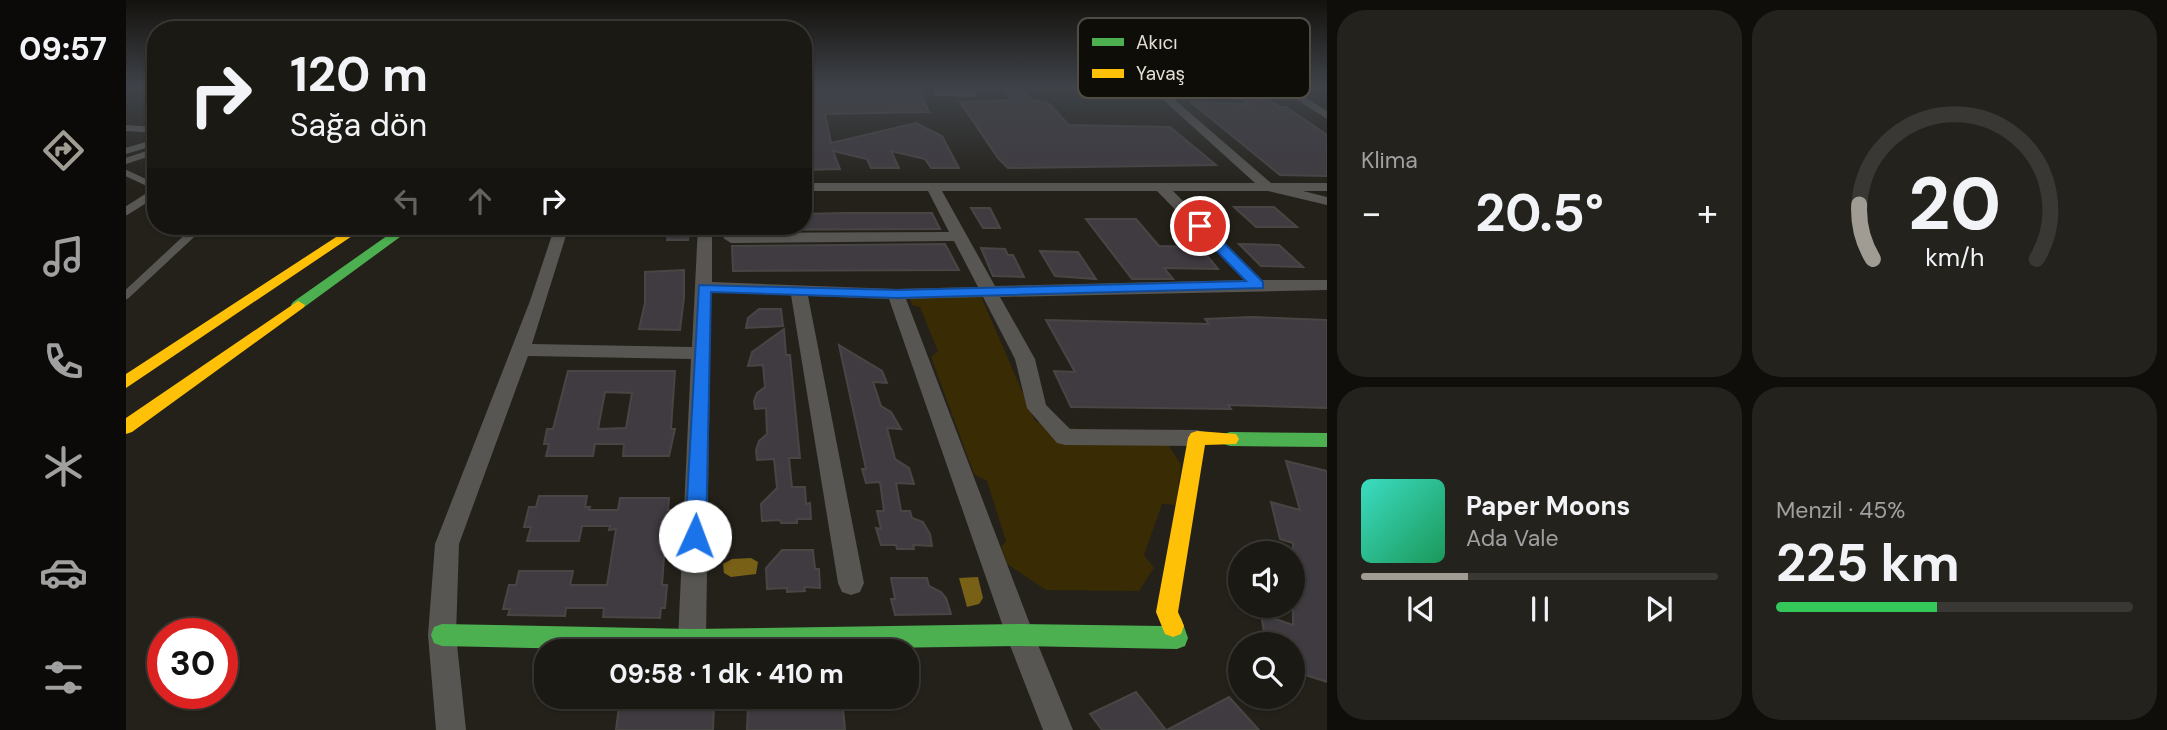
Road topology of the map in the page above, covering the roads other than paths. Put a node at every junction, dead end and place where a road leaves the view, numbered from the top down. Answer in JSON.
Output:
{"nodes":[{"id":1,"x":1193,"y":121,"type":"edge"},
{"id":2,"x":147,"y":127,"type":"edge"},
{"id":3,"x":126,"y":128,"type":"edge"},
{"id":4,"x":147,"y":145,"type":"edge"},
{"id":5,"x":126,"y":151,"type":"edge"},
{"id":6,"x":147,"y":154,"type":"edge"},
{"id":7,"x":126,"y":161,"type":"edge"},
{"id":8,"x":126,"y":173,"type":"edge"},
{"id":9,"x":147,"y":184,"type":"edge"},
{"id":10,"x":812,"y":187,"type":"edge"},
{"id":11,"x":933,"y":187,"type":"junction"},
{"id":12,"x":1161,"y":187,"type":"junction"},
{"id":13,"x":1269,"y":187,"type":"junction"},
{"id":14,"x":1327,"y":187,"type":"edge"},
{"id":15,"x":147,"y":196,"type":"edge"},
{"id":16,"x":1327,"y":201,"type":"edge"},
{"id":17,"x":126,"y":211,"type":"edge"},
{"id":18,"x":190,"y":235,"type":"edge"},
{"id":19,"x":347,"y":235,"type":"edge"},
{"id":20,"x":396,"y":235,"type":"edge"},
{"id":21,"x":559,"y":235,"type":"edge"},
{"id":22,"x":705,"y":235,"type":"edge"},
{"id":23,"x":958,"y":236,"type":"junction"},
{"id":24,"x":731,"y":239,"type":"dead end"},
{"id":25,"x":1258,"y":285,"type":"junction"},
{"id":26,"x":1327,"y":285,"type":"edge"},
{"id":27,"x":704,"y":288,"type":"junction"},
{"id":28,"x":991,"y":291,"type":"junction"},
{"id":29,"x":799,"y":292,"type":"junction"},
{"id":30,"x":897,"y":294,"type":"junction"},
{"id":31,"x":126,"y":295,"type":"edge"},
{"id":32,"x":520,"y":350,"type":"junction"},
{"id":33,"x":702,"y":353,"type":"junction"},
{"id":34,"x":126,"y":382,"type":"edge"},
{"id":35,"x":126,"y":427,"type":"edge"},
{"id":36,"x":1197,"y":438,"type":"junction"},
{"id":37,"x":1327,"y":440,"type":"edge"},
{"id":38,"x":851,"y":583,"type":"dead end"},
{"id":39,"x":442,"y":635,"type":"junction"},
{"id":40,"x":1020,"y":635,"type":"junction"},
{"id":41,"x":642,"y":639,"type":"edge"},
{"id":42,"x":692,"y":639,"type":"edge"},
{"id":43,"x":758,"y":639,"type":"edge"},
{"id":44,"x":451,"y":730,"type":"edge"},
{"id":45,"x":1058,"y":730,"type":"edge"}],
"edges":[{"from":1,"to":13,"type":"street"},
{"from":2,"to":3,"type":"lane"},
{"from":4,"to":5,"type":"lane"},
{"from":6,"to":7,"type":"lane"},
{"from":8,"to":9,"type":"lane"},
{"from":10,"to":11,"type":"street"},
{"from":11,"to":12,"type":"street"},
{"from":11,"to":23,"type":"street"},
{"from":12,"to":13,"type":"street"},
{"from":12,"to":25,"type":"street"},
{"from":13,"to":14,"type":"street"},
{"from":13,"to":16,"type":"street"},
{"from":15,"to":17,"type":"lane"},
{"from":18,"to":31,"type":"lane"},
{"from":19,"to":34,"type":"main road"},
{"from":20,"to":35,"type":"main road"},
{"from":21,"to":32,"type":"street"},
{"from":22,"to":27,"type":"street"},
{"from":23,"to":24,"type":"street"},
{"from":23,"to":28,"type":"street"},
{"from":25,"to":26,"type":"street"},
{"from":25,"to":28,"type":"street"},
{"from":27,"to":29,"type":"street"},
{"from":27,"to":33,"type":"street"},
{"from":28,"to":30,"type":"street"},
{"from":28,"to":36,"type":"street"},
{"from":29,"to":30,"type":"street"},
{"from":29,"to":38,"type":"street"},
{"from":30,"to":40,"type":"street"},
{"from":32,"to":33,"type":"street"},
{"from":32,"to":39,"type":"street"},
{"from":33,"to":42,"type":"street"},
{"from":36,"to":37,"type":"main road"},
{"from":36,"to":40,"type":"main road"},
{"from":39,"to":41,"type":"main road"},
{"from":39,"to":44,"type":"street"},
{"from":40,"to":43,"type":"main road"},
{"from":40,"to":45,"type":"street"}]}
